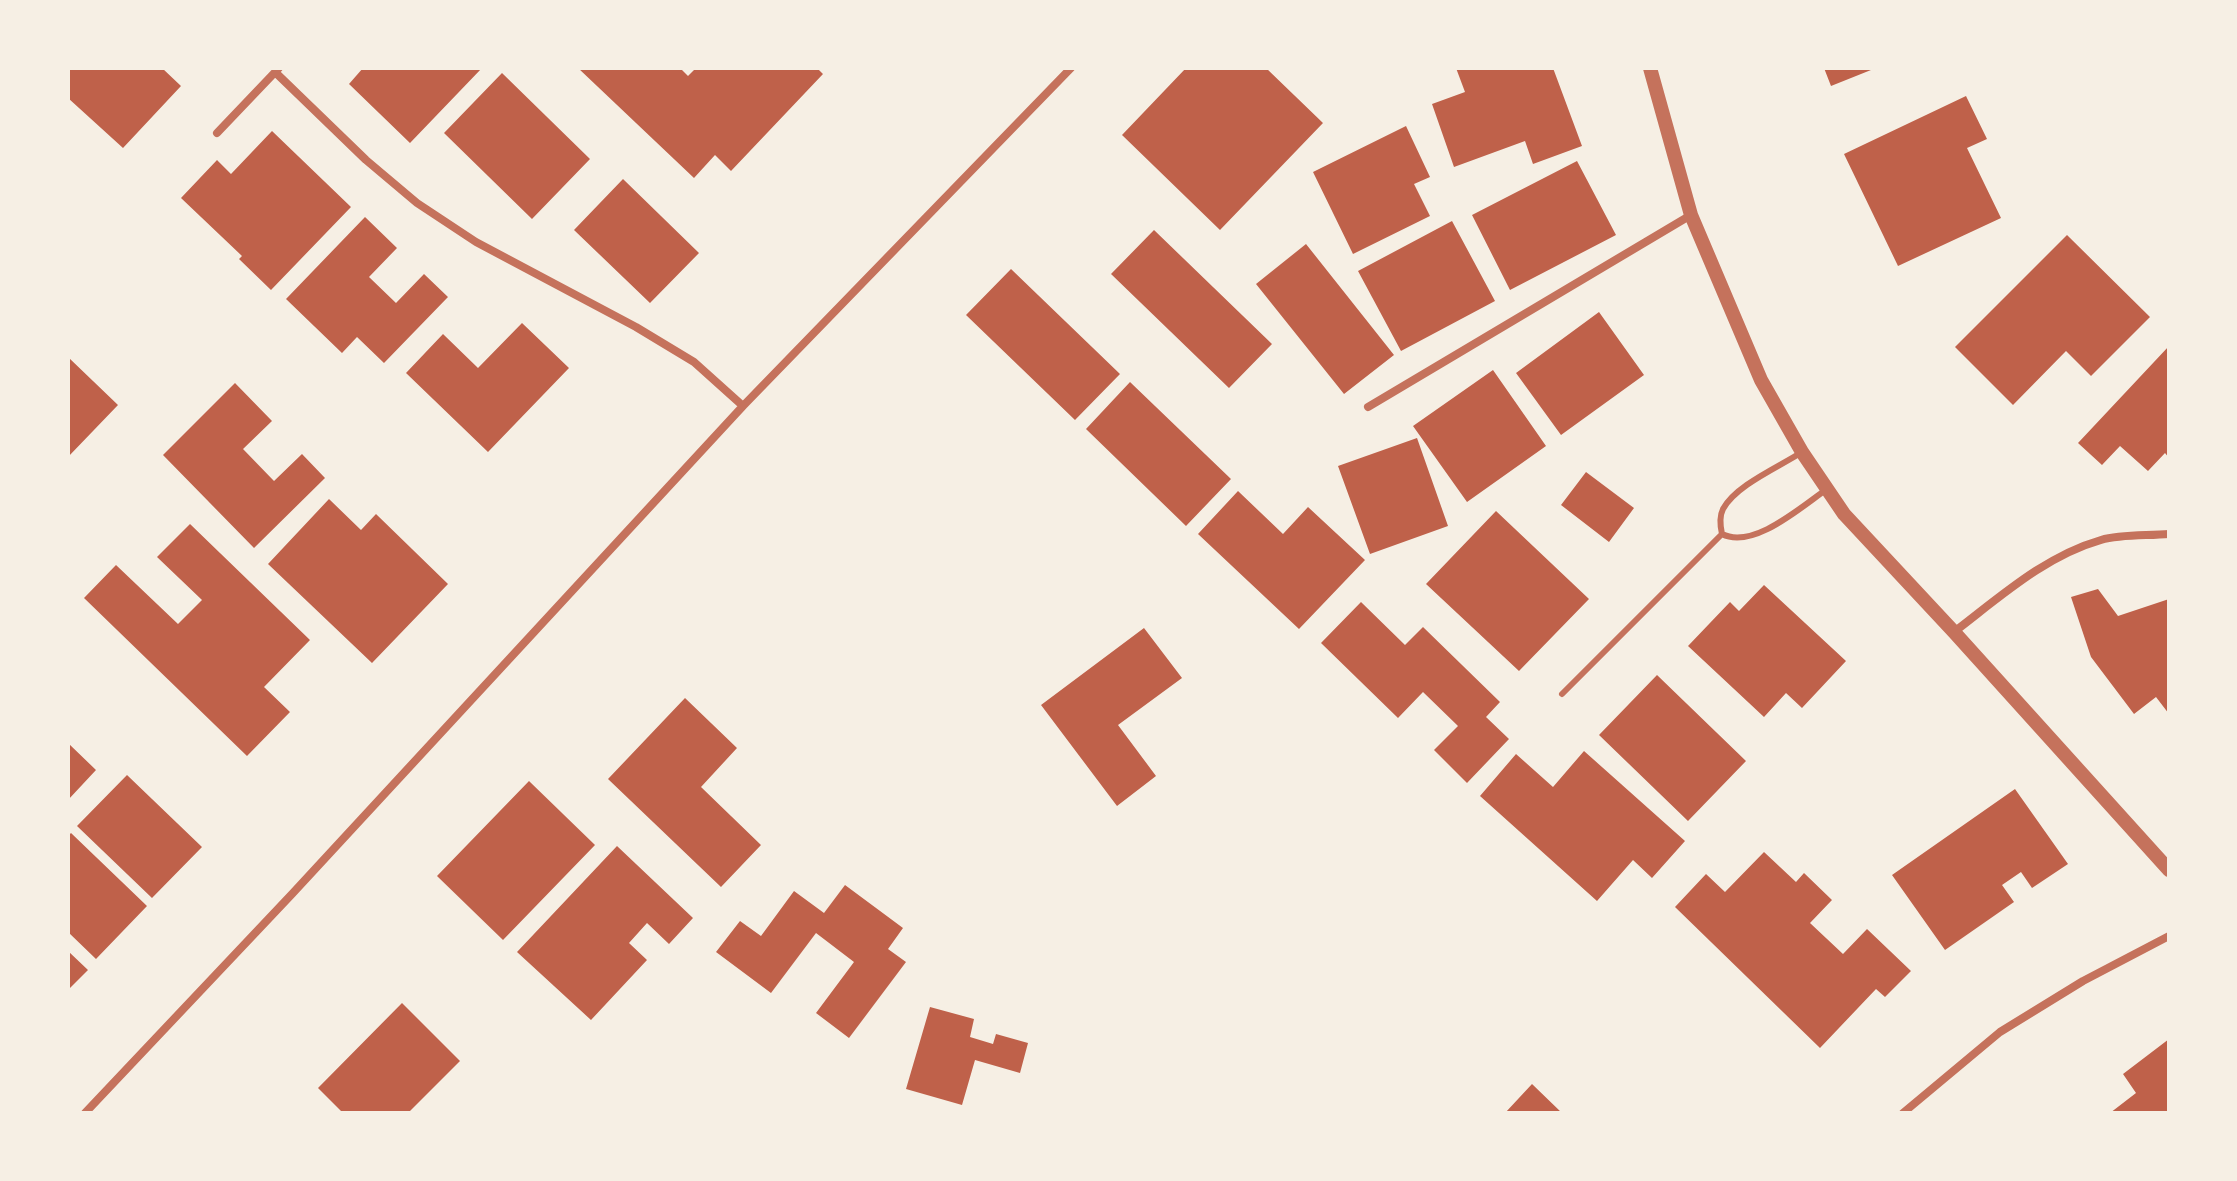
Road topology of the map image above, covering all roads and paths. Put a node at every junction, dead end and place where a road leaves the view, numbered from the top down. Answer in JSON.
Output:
{"nodes":[{"id":1,"x":1071,"y":68,"type":"edge"},
{"id":2,"x":1650,"y":68,"type":"edge"},
{"id":3,"x":277,"y":70,"type":"edge"},
{"id":4,"x":217,"y":133,"type":"dead end"},
{"id":5,"x":1691,"y":215,"type":"junction"},
{"id":6,"x":743,"y":406,"type":"junction"},
{"id":7,"x":1368,"y":407,"type":"dead end"},
{"id":8,"x":1802,"y":452,"type":"junction"},
{"id":9,"x":1827,"y":489,"type":"junction"},
{"id":10,"x":1722,"y":534,"type":"junction"},
{"id":11,"x":2169,"y":534,"type":"edge"},
{"id":12,"x":1954,"y":632,"type":"junction"},
{"id":13,"x":1562,"y":694,"type":"dead end"},
{"id":14,"x":2169,"y":870,"type":"edge"},
{"id":15,"x":2169,"y":936,"type":"edge"},
{"id":16,"x":85,"y":1113,"type":"edge"},
{"id":17,"x":1903,"y":1113,"type":"edge"}],
"edges":[{"from":1,"to":6,"type":"street"},
{"from":2,"to":5,"type":"street"},
{"from":3,"to":4,"type":"street"},
{"from":3,"to":6,"type":"street"},
{"from":5,"to":7,"type":"street"},
{"from":5,"to":8,"type":"street"},
{"from":6,"to":16,"type":"street"},
{"from":8,"to":9,"type":"street"},
{"from":8,"to":10,"type":"lane"},
{"from":9,"to":10,"type":"lane"},
{"from":9,"to":12,"type":"street"},
{"from":10,"to":13,"type":"lane"},
{"from":11,"to":12,"type":"street"},
{"from":12,"to":14,"type":"street"},
{"from":15,"to":17,"type":"street"}]}
